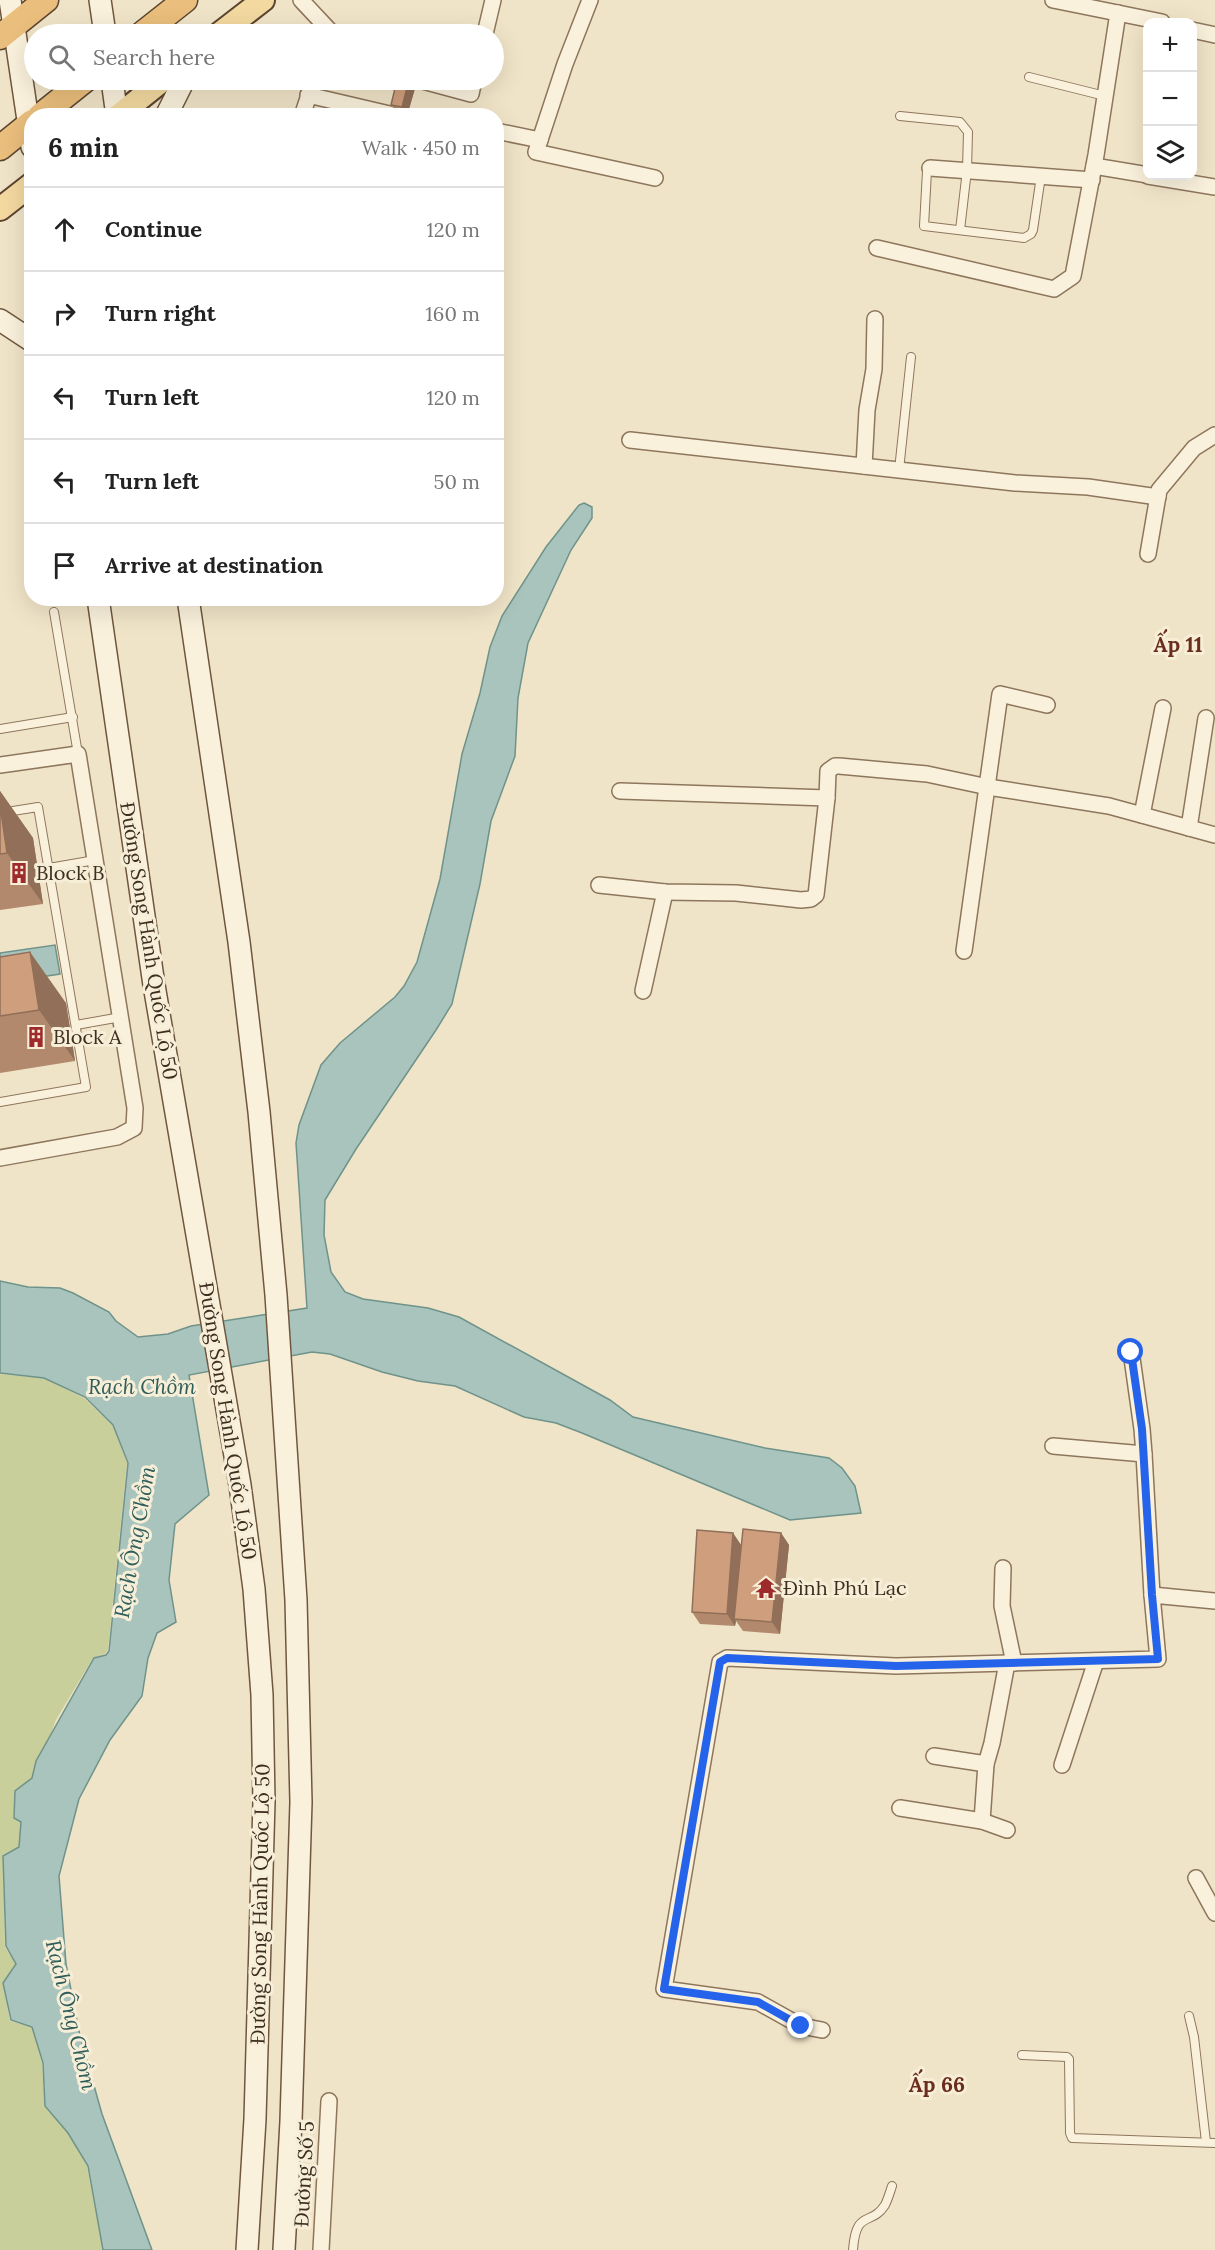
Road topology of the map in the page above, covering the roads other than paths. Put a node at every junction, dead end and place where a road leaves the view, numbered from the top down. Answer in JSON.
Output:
{"nodes":[{"id":1,"x":10,"y":0,"type":"edge"},
{"id":2,"x":46,"y":0,"type":"edge"},
{"id":3,"x":100,"y":0,"type":"edge"},
{"id":4,"x":185,"y":0,"type":"edge"},
{"id":5,"x":263,"y":0,"type":"edge"},
{"id":6,"x":301,"y":0,"type":"edge"},
{"id":7,"x":493,"y":0,"type":"edge"},
{"id":8,"x":590,"y":0,"type":"edge"},
{"id":9,"x":1053,"y":0,"type":"edge"},
{"id":10,"x":1118,"y":13,"type":"junction"},
{"id":11,"x":1143,"y":18,"type":"edge"},
{"id":12,"x":104,"y":24,"type":"edge"},
{"id":13,"x":154,"y":24,"type":"edge"},
{"id":14,"x":232,"y":24,"type":"edge"},
{"id":15,"x":323,"y":24,"type":"edge"},
{"id":16,"x":487,"y":24,"type":"edge"},
{"id":17,"x":7,"y":31,"type":"edge"},
{"id":18,"x":1197,"y":31,"type":"edge"},
{"id":19,"x":1215,"y":35,"type":"edge"},
{"id":20,"x":1029,"y":77,"type":"dead end"},
{"id":21,"x":74,"y":90,"type":"edge"},
{"id":22,"x":114,"y":90,"type":"edge"},
{"id":23,"x":150,"y":90,"type":"edge"},
{"id":24,"x":179,"y":90,"type":"edge"},
{"id":25,"x":310,"y":90,"type":"edge"},
{"id":26,"x":456,"y":90,"type":"edge"},
{"id":27,"x":472,"y":90,"type":"edge"},
{"id":28,"x":308,"y":95,"type":"junction"},
{"id":29,"x":1105,"y":96,"type":"junction"},
{"id":30,"x":28,"y":108,"type":"edge"},
{"id":31,"x":54,"y":108,"type":"edge"},
{"id":32,"x":117,"y":108,"type":"edge"},
{"id":33,"x":128,"y":108,"type":"edge"},
{"id":34,"x":170,"y":108,"type":"edge"},
{"id":35,"x":304,"y":108,"type":"edge"},
{"id":36,"x":364,"y":108,"type":"edge"},
{"id":37,"x":900,"y":116,"type":"dead end"},
{"id":38,"x":24,"y":133,"type":"edge"},
{"id":39,"x":504,"y":133,"type":"edge"},
{"id":40,"x":540,"y":140,"type":"junction"},
{"id":41,"x":0,"y":148,"type":"edge"},
{"id":42,"x":930,"y":168,"type":"joint"},
{"id":43,"x":967,"y":170,"type":"junction"},
{"id":44,"x":1093,"y":173,"type":"junction"},
{"id":45,"x":1143,"y":175,"type":"edge"},
{"id":46,"x":1041,"y":176,"type":"junction"},
{"id":47,"x":655,"y":178,"type":"dead end"},
{"id":48,"x":1176,"y":180,"type":"edge"},
{"id":49,"x":1215,"y":187,"type":"edge"},
{"id":50,"x":24,"y":190,"type":"edge"},
{"id":51,"x":0,"y":209,"type":"edge"},
{"id":52,"x":960,"y":230,"type":"junction"},
{"id":53,"x":877,"y":248,"type":"dead end"},
{"id":54,"x":875,"y":319,"type":"dead end"},
{"id":55,"x":0,"y":320,"type":"edge"},
{"id":56,"x":24,"y":336,"type":"edge"},
{"id":57,"x":910,"y":357,"type":"dead end"},
{"id":58,"x":1215,"y":435,"type":"edge"},
{"id":59,"x":630,"y":440,"type":"dead end"},
{"id":60,"x":864,"y":466,"type":"junction"},
{"id":61,"x":899,"y":470,"type":"junction"},
{"id":62,"x":1158,"y":497,"type":"junction"},
{"id":63,"x":1148,"y":554,"type":"dead end"},
{"id":64,"x":99,"y":606,"type":"edge"},
{"id":65,"x":189,"y":606,"type":"edge"},
{"id":66,"x":54,"y":612,"type":"dead end"},
{"id":67,"x":1047,"y":705,"type":"dead end"},
{"id":68,"x":1162,"y":708,"type":"dead end"},
{"id":69,"x":73,"y":717,"type":"junction"},
{"id":70,"x":1206,"y":718,"type":"dead end"},
{"id":71,"x":0,"y":729,"type":"edge"},
{"id":72,"x":78,"y":754,"type":"junction"},
{"id":73,"x":0,"y":765,"type":"edge"},
{"id":74,"x":988,"y":787,"type":"junction"},
{"id":75,"x":620,"y":791,"type":"dead end"},
{"id":76,"x":827,"y":798,"type":"junction"},
{"id":77,"x":0,"y":813,"type":"edge"},
{"id":78,"x":1142,"y":814,"type":"junction"},
{"id":79,"x":1189,"y":828,"type":"junction"},
{"id":80,"x":1215,"y":835,"type":"edge"},
{"id":81,"x":95,"y":860,"type":"junction"},
{"id":82,"x":48,"y":868,"type":"junction"},
{"id":83,"x":599,"y":885,"type":"dead end"},
{"id":84,"x":665,"y":892,"type":"junction"},
{"id":85,"x":964,"y":951,"type":"dead end"},
{"id":86,"x":643,"y":991,"type":"dead end"},
{"id":87,"x":121,"y":1017,"type":"junction"},
{"id":88,"x":76,"y":1024,"type":"junction"},
{"id":89,"x":0,"y":1102,"type":"edge"},
{"id":90,"x":0,"y":1158,"type":"edge"},
{"id":91,"x":1131,"y":1352,"type":"dead end"},
{"id":92,"x":1053,"y":1446,"type":"dead end"},
{"id":93,"x":1144,"y":1454,"type":"junction"},
{"id":94,"x":1003,"y":1568,"type":"dead end"},
{"id":95,"x":1152,"y":1595,"type":"junction"},
{"id":96,"x":1215,"y":1601,"type":"edge"},
{"id":97,"x":1096,"y":1661,"type":"junction"},
{"id":98,"x":1011,"y":1663,"type":"junction"},
{"id":99,"x":934,"y":1756,"type":"dead end"},
{"id":100,"x":986,"y":1764,"type":"junction"},
{"id":101,"x":1062,"y":1765,"type":"dead end"},
{"id":102,"x":900,"y":1808,"type":"dead end"},
{"id":103,"x":982,"y":1821,"type":"junction"},
{"id":104,"x":1007,"y":1830,"type":"dead end"},
{"id":105,"x":1196,"y":1878,"type":"dead end"},
{"id":106,"x":1215,"y":1913,"type":"edge"},
{"id":107,"x":1189,"y":2016,"type":"dead end"},
{"id":108,"x":822,"y":2030,"type":"dead end"},
{"id":109,"x":1022,"y":2055,"type":"dead end"},
{"id":110,"x":329,"y":2101,"type":"dead end"},
{"id":111,"x":1206,"y":2142,"type":"junction"},
{"id":112,"x":1215,"y":2143,"type":"edge"},
{"id":113,"x":892,"y":2186,"type":"dead end"},
{"id":114,"x":247,"y":2250,"type":"edge"},
{"id":115,"x":284,"y":2250,"type":"edge"},
{"id":116,"x":321,"y":2250,"type":"edge"},
{"id":117,"x":853,"y":2250,"type":"edge"}],
"edges":[{"from":1,"to":17,"type":"main road"},
{"from":2,"to":17,"type":"highway"},
{"from":3,"to":12,"type":"main road"},
{"from":4,"to":13,"type":"highway"},
{"from":5,"to":14,"type":"main road"},
{"from":6,"to":15,"type":"street"},
{"from":7,"to":16,"type":"street"},
{"from":8,"to":40,"type":"street"},
{"from":9,"to":10,"type":"street"},
{"from":10,"to":11,"type":"street"},
{"from":10,"to":29,"type":"street"},
{"from":17,"to":30,"type":"main road"},
{"from":18,"to":19,"type":"street"},
{"from":20,"to":29,"type":"lane"},
{"from":21,"to":31,"type":"highway"},
{"from":22,"to":32,"type":"main road"},
{"from":23,"to":33,"type":"main road"},
{"from":24,"to":34,"type":"main road"},
{"from":25,"to":28,"type":"street"},
{"from":26,"to":27,"type":"street"},
{"from":28,"to":35,"type":"street"},
{"from":28,"to":36,"type":"street"},
{"from":29,"to":44,"type":"street"},
{"from":37,"to":43,"type":"lane"},
{"from":38,"to":41,"type":"highway"},
{"from":39,"to":40,"type":"street"},
{"from":40,"to":47,"type":"street"},
{"from":42,"to":43,"type":"street"},
{"from":42,"to":52,"type":"lane"},
{"from":43,"to":46,"type":"street"},
{"from":43,"to":52,"type":"lane"},
{"from":44,"to":45,"type":"street"},
{"from":44,"to":46,"type":"street"},
{"from":44,"to":53,"type":"street"},
{"from":46,"to":52,"type":"lane"},
{"from":48,"to":49,"type":"street"},
{"from":50,"to":51,"type":"main road"},
{"from":54,"to":60,"type":"street"},
{"from":55,"to":56,"type":"main road"},
{"from":57,"to":61,"type":"lane"},
{"from":58,"to":62,"type":"street"},
{"from":59,"to":60,"type":"street"},
{"from":60,"to":61,"type":"street"},
{"from":61,"to":62,"type":"street"},
{"from":62,"to":63,"type":"street"},
{"from":64,"to":114,"type":"main road","name":"Đường Song Hành Quốc Lộ 50"},
{"from":65,"to":115,"type":"main road","name":"Đường Song Hành Quốc Lộ 50"},
{"from":66,"to":69,"type":"lane"},
{"from":67,"to":74,"type":"street"},
{"from":68,"to":78,"type":"street"},
{"from":69,"to":71,"type":"lane"},
{"from":69,"to":72,"type":"lane"},
{"from":70,"to":79,"type":"street"},
{"from":72,"to":73,"type":"street"},
{"from":72,"to":81,"type":"street"},
{"from":74,"to":76,"type":"street"},
{"from":74,"to":78,"type":"street"},
{"from":74,"to":85,"type":"street"},
{"from":75,"to":76,"type":"street"},
{"from":76,"to":84,"type":"street"},
{"from":77,"to":82,"type":"lane"},
{"from":78,"to":79,"type":"street"},
{"from":79,"to":80,"type":"street"},
{"from":81,"to":82,"type":"lane"},
{"from":81,"to":87,"type":"street"},
{"from":82,"to":88,"type":"lane"},
{"from":83,"to":84,"type":"street"},
{"from":84,"to":86,"type":"street"},
{"from":87,"to":88,"type":"lane"},
{"from":87,"to":90,"type":"street"},
{"from":88,"to":89,"type":"lane"},
{"from":91,"to":93,"type":"street"},
{"from":92,"to":93,"type":"street"},
{"from":93,"to":95,"type":"street"},
{"from":94,"to":98,"type":"street"},
{"from":95,"to":96,"type":"street"},
{"from":95,"to":97,"type":"street"},
{"from":97,"to":98,"type":"street"},
{"from":97,"to":101,"type":"street"},
{"from":98,"to":100,"type":"street"},
{"from":98,"to":108,"type":"street"},
{"from":99,"to":100,"type":"street"},
{"from":100,"to":103,"type":"street"},
{"from":102,"to":103,"type":"street"},
{"from":103,"to":104,"type":"street"},
{"from":105,"to":106,"type":"street"},
{"from":107,"to":111,"type":"lane"},
{"from":109,"to":111,"type":"lane"},
{"from":110,"to":116,"type":"street","name":"Đường Số 5"},
{"from":111,"to":112,"type":"lane"},
{"from":113,"to":117,"type":"lane"}]}
